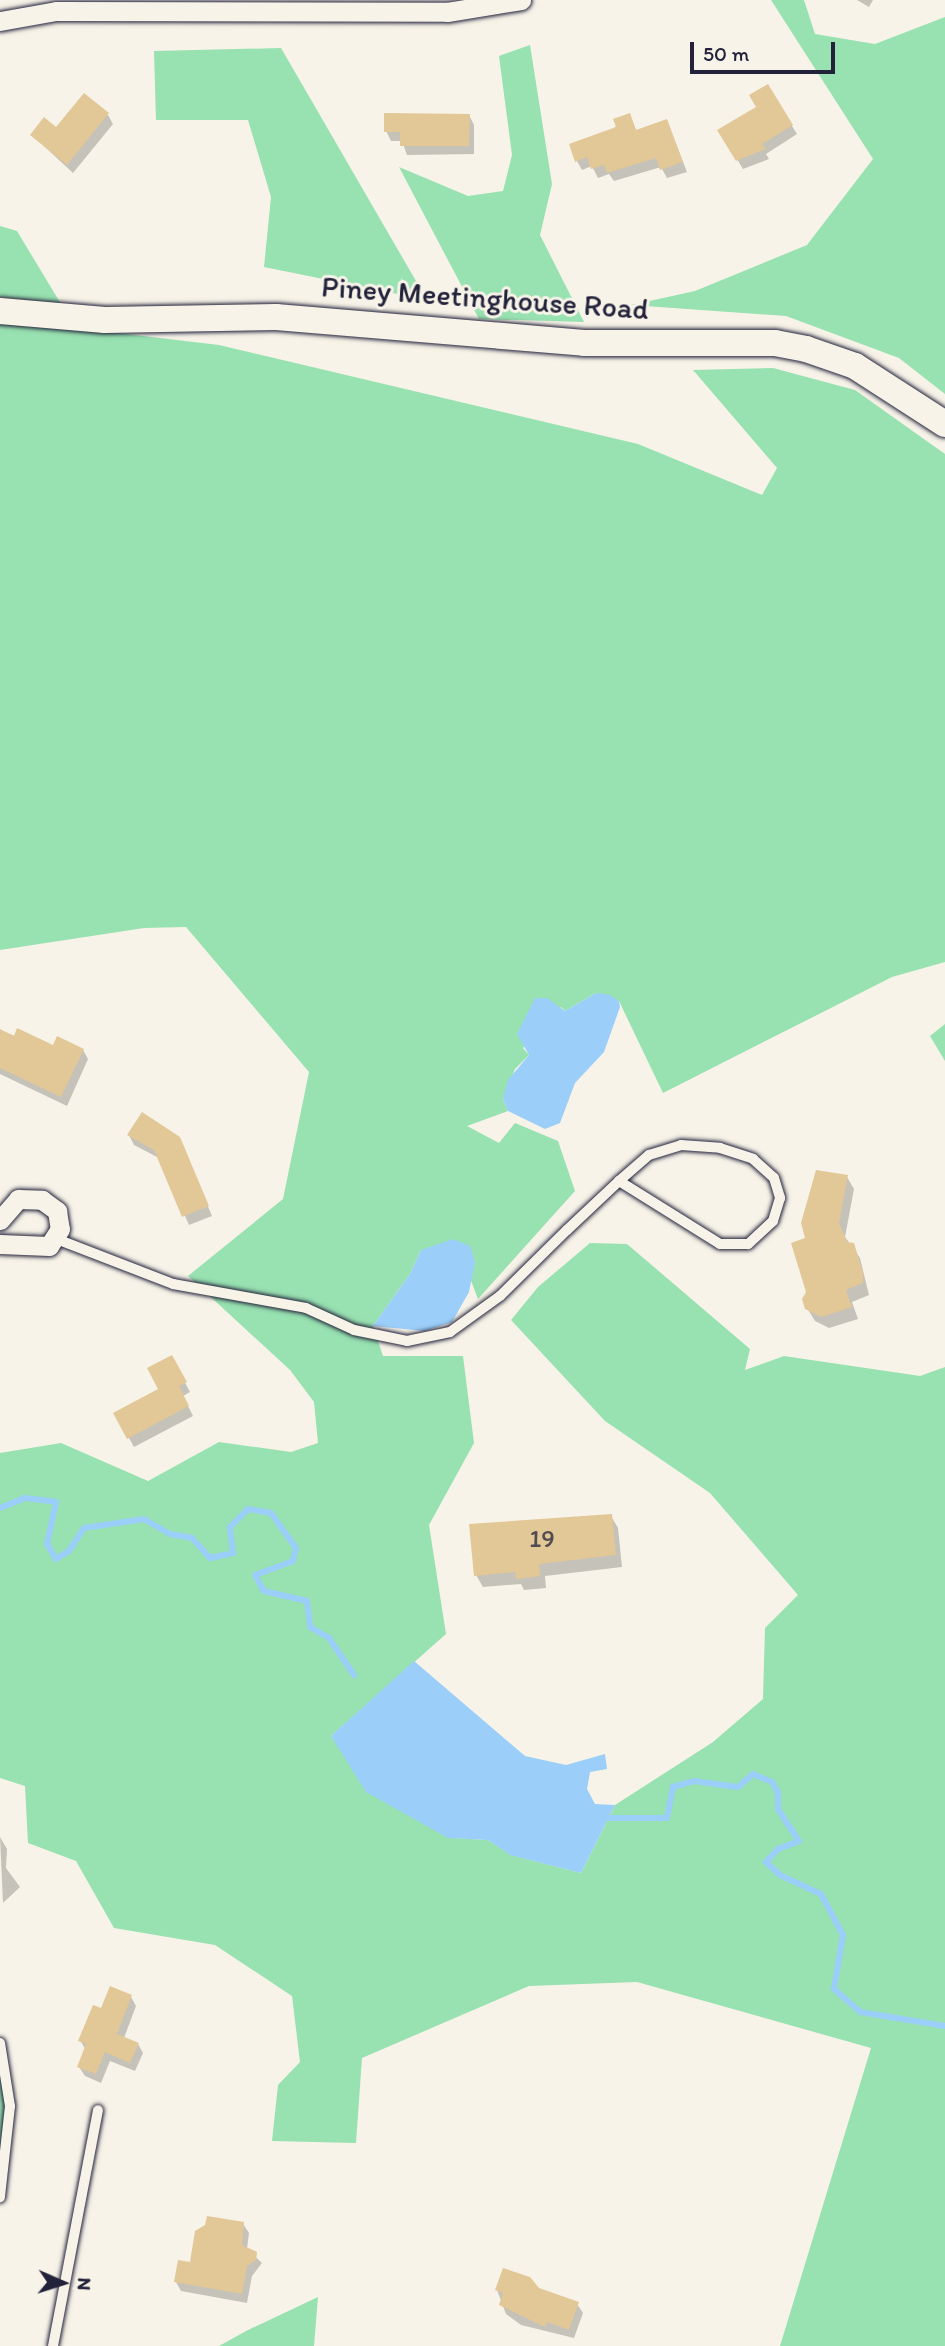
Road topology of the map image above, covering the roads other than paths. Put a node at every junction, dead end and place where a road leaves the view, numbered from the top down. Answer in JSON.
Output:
{"nodes":[{"id":1,"x":521,"y":0,"type":"edge"},
{"id":2,"x":0,"y":22,"type":"edge"},
{"id":3,"x":0,"y":311,"type":"edge"},
{"id":4,"x":945,"y":424,"type":"edge"},
{"id":5,"x":619,"y":1181,"type":"junction"},
{"id":6,"x":0,"y":1220,"type":"edge"},
{"id":7,"x":54,"y":1238,"type":"junction"},
{"id":8,"x":0,"y":1244,"type":"edge"},
{"id":9,"x":0,"y":2043,"type":"edge"},
{"id":10,"x":98,"y":2110,"type":"dead end"},
{"id":11,"x":0,"y":2197,"type":"edge"},
{"id":12,"x":52,"y":2346,"type":"edge"}],
"edges":[{"from":1,"to":2,"type":"street"},
{"from":3,"to":4,"type":"main road","name":"Piney Meetinghouse Road"},
{"from":5,"to":5,"type":"lane"},
{"from":5,"to":7,"type":"lane"},
{"from":6,"to":7,"type":"street"},
{"from":7,"to":8,"type":"street"},
{"from":9,"to":11,"type":"lane"},
{"from":10,"to":12,"type":"lane"}]}
